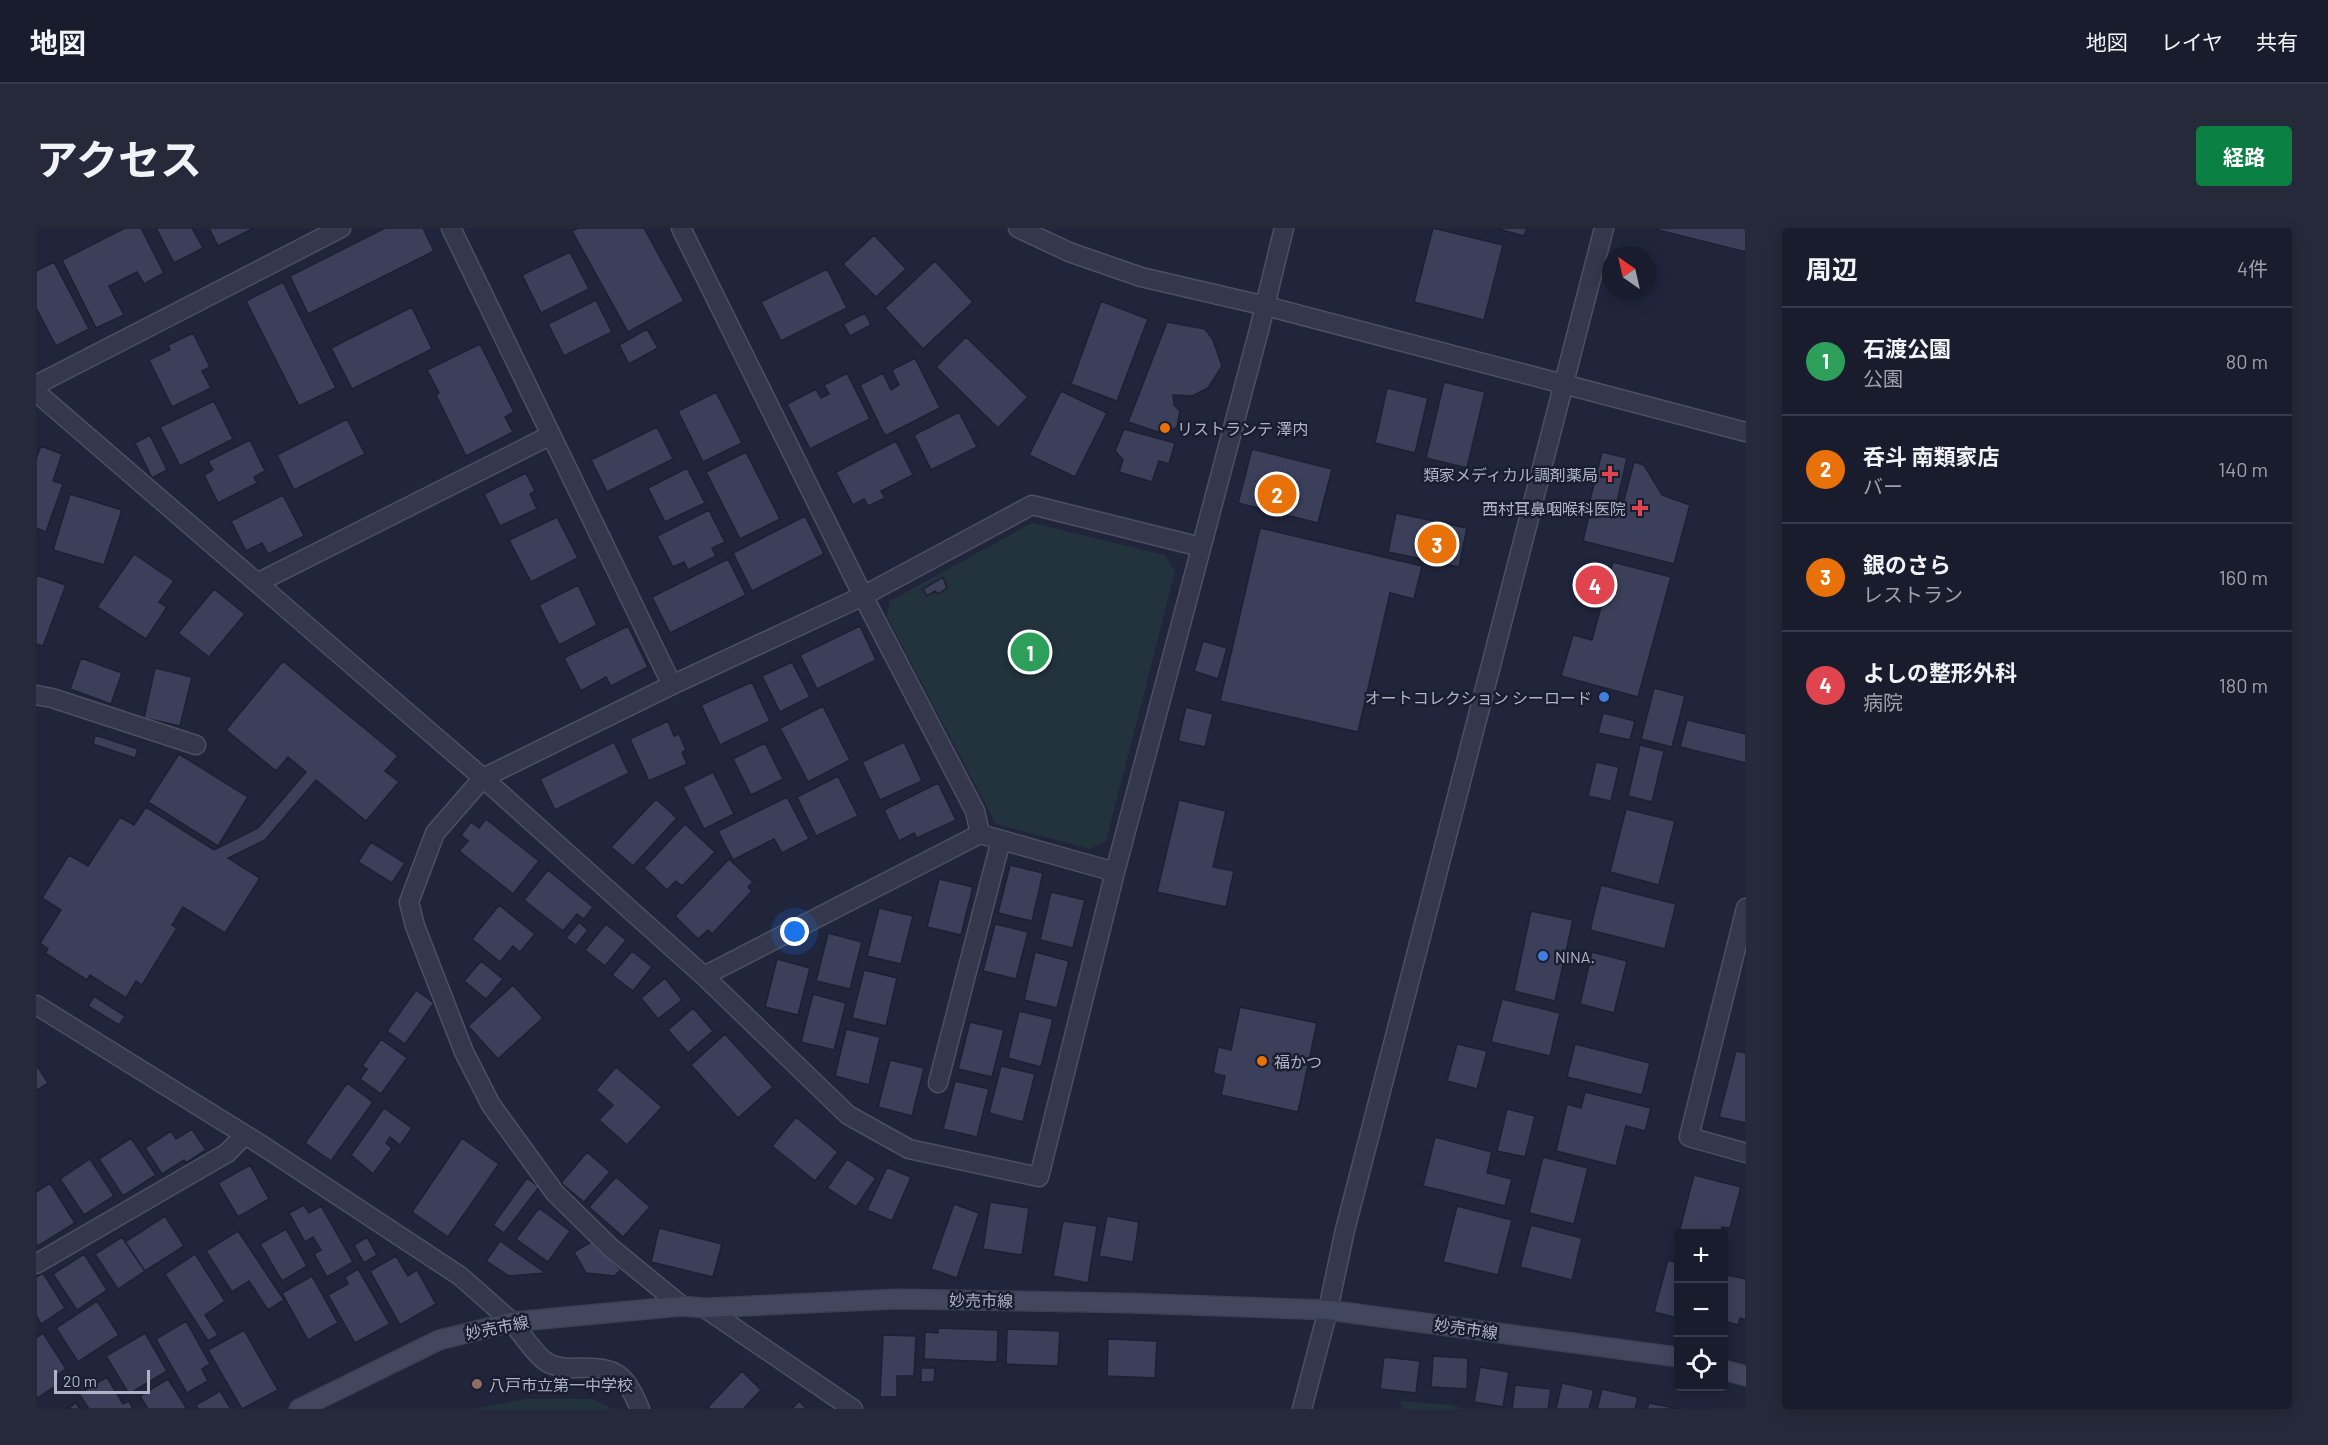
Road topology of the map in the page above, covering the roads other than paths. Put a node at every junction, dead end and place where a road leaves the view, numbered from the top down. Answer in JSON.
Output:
{"nodes":[{"id":1,"x":341,"y":228,"type":"edge"},
{"id":2,"x":451,"y":228,"type":"edge"},
{"id":3,"x":681,"y":228,"type":"edge"},
{"id":4,"x":1018,"y":228,"type":"edge"},
{"id":5,"x":1284,"y":228,"type":"edge"},
{"id":6,"x":1604,"y":228,"type":"edge"},
{"id":7,"x":1266,"y":306,"type":"junction"},
{"id":8,"x":1564,"y":385,"type":"junction"},
{"id":9,"x":36,"y":386,"type":"edge"},
{"id":10,"x":36,"y":392,"type":"edge"},
{"id":11,"x":1746,"y":432,"type":"edge"},
{"id":12,"x":551,"y":435,"type":"junction"},
{"id":13,"x":1201,"y":547,"type":"junction"},
{"id":14,"x":257,"y":583,"type":"junction"},
{"id":15,"x":863,"y":596,"type":"junction"},
{"id":16,"x":672,"y":685,"type":"junction"},
{"id":17,"x":36,"y":695,"type":"edge"},
{"id":18,"x":196,"y":745,"type":"dead end"},
{"id":19,"x":483,"y":778,"type":"junction"},
{"id":20,"x":980,"y":834,"type":"junction"},
{"id":21,"x":1000,"y":840,"type":"junction"},
{"id":22,"x":1115,"y":872,"type":"junction"},
{"id":23,"x":1746,"y":908,"type":"edge"},
{"id":24,"x":704,"y":976,"type":"junction"},
{"id":25,"x":36,"y":1005,"type":"edge"},
{"id":26,"x":938,"y":1083,"type":"dead end"},
{"id":27,"x":245,"y":1135,"type":"junction"},
{"id":28,"x":1746,"y":1153,"type":"edge"},
{"id":29,"x":36,"y":1264,"type":"edge"},
{"id":30,"x":682,"y":1306,"type":"junction"},
{"id":31,"x":705,"y":1308,"type":"junction"},
{"id":32,"x":1328,"y":1310,"type":"junction"},
{"id":33,"x":512,"y":1322,"type":"junction"},
{"id":34,"x":1674,"y":1356,"type":"edge"},
{"id":35,"x":1728,"y":1371,"type":"edge"},
{"id":36,"x":1746,"y":1376,"type":"edge"},
{"id":37,"x":299,"y":1409,"type":"edge"},
{"id":38,"x":640,"y":1409,"type":"edge"},
{"id":39,"x":853,"y":1409,"type":"edge"},
{"id":40,"x":1302,"y":1409,"type":"edge"}],
"edges":[{"from":1,"to":9,"type":"street"},
{"from":2,"to":12,"type":"street"},
{"from":3,"to":15,"type":"street"},
{"from":4,"to":7,"type":"street"},
{"from":5,"to":7,"type":"street"},
{"from":6,"to":8,"type":"street"},
{"from":7,"to":8,"type":"street"},
{"from":7,"to":13,"type":"street"},
{"from":8,"to":11,"type":"street"},
{"from":8,"to":32,"type":"street"},
{"from":10,"to":14,"type":"street"},
{"from":12,"to":14,"type":"street"},
{"from":12,"to":16,"type":"street"},
{"from":13,"to":15,"type":"street"},
{"from":13,"to":22,"type":"street"},
{"from":14,"to":19,"type":"street"},
{"from":15,"to":16,"type":"street"},
{"from":15,"to":20,"type":"street"},
{"from":16,"to":19,"type":"street"},
{"from":17,"to":18,"type":"street"},
{"from":19,"to":24,"type":"street"},
{"from":19,"to":30,"type":"street"},
{"from":20,"to":21,"type":"street"},
{"from":20,"to":24,"type":"street"},
{"from":21,"to":22,"type":"street"},
{"from":21,"to":26,"type":"street"},
{"from":22,"to":24,"type":"street"},
{"from":23,"to":28,"type":"street"},
{"from":25,"to":27,"type":"street"},
{"from":27,"to":29,"type":"street"},
{"from":27,"to":33,"type":"street"},
{"from":30,"to":31,"type":"main road","name":"妙売市線"},
{"from":30,"to":33,"type":"main road","name":"妙売市線"},
{"from":31,"to":32,"type":"main road","name":"妙売市線"},
{"from":31,"to":39,"type":"street"},
{"from":32,"to":34,"type":"main road","name":"妙売市線"},
{"from":32,"to":40,"type":"street"},
{"from":33,"to":37,"type":"main road","name":"妙売市線"},
{"from":33,"to":38,"type":"street"},
{"from":35,"to":36,"type":"main road"}]}
